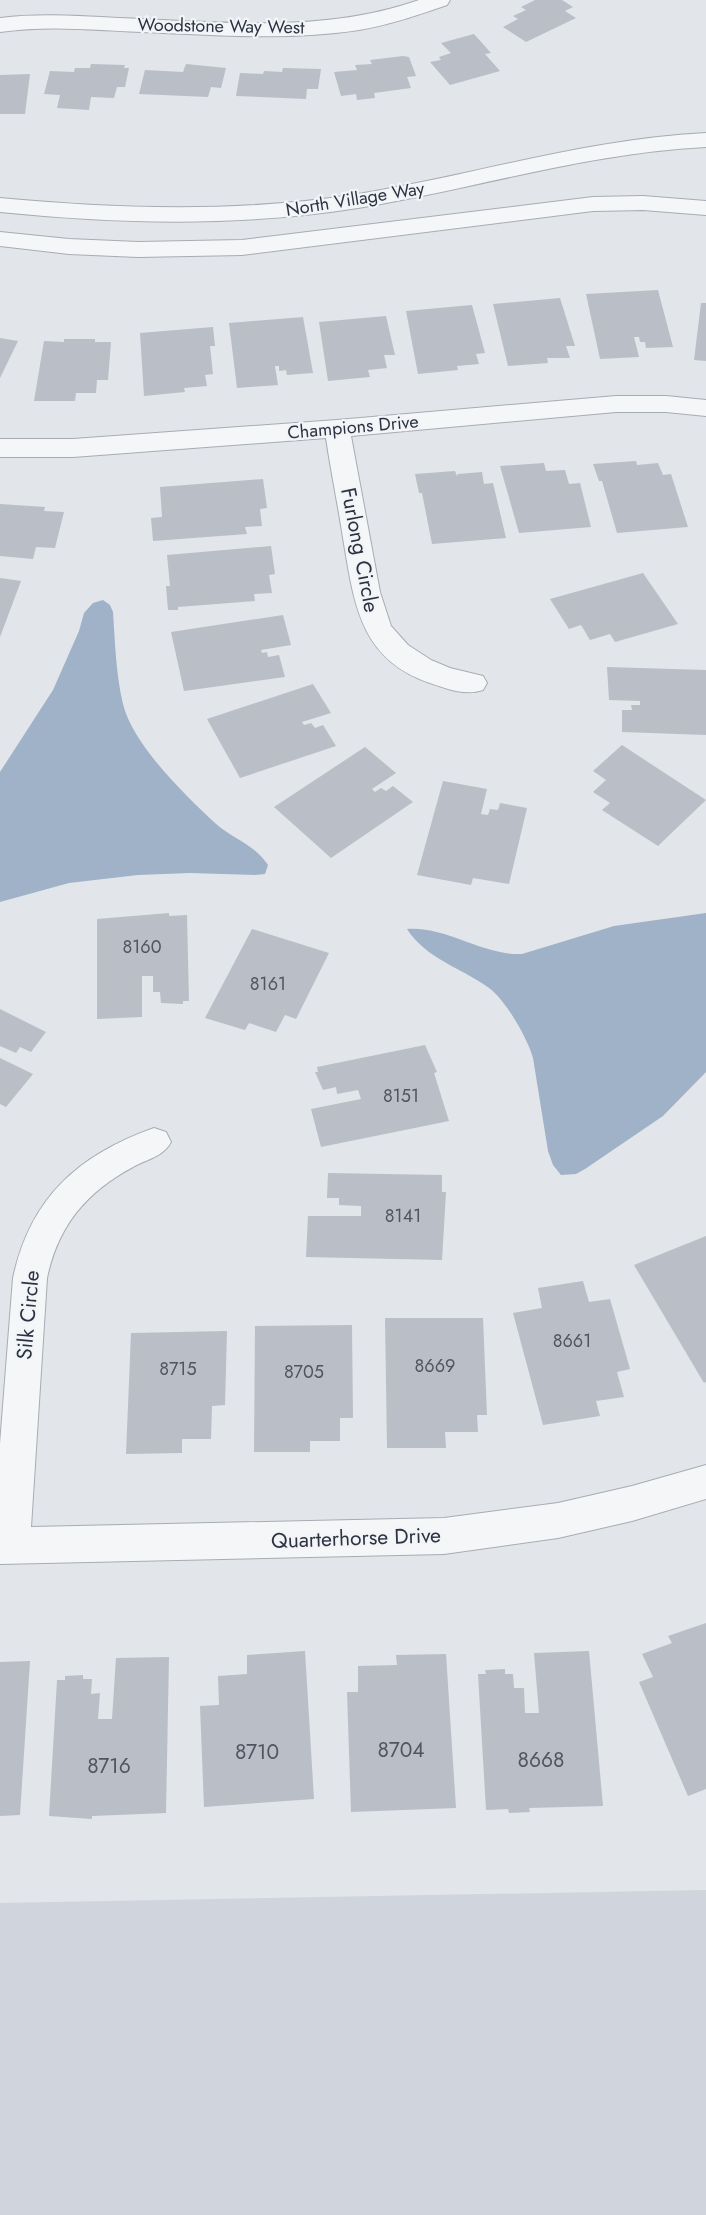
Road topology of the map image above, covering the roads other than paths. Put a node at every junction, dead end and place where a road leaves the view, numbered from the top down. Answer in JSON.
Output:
{"nodes":[{"id":1,"x":439,"y":0,"type":"edge"},
{"id":2,"x":37,"y":11,"type":"edge"},
{"id":3,"x":0,"y":25,"type":"edge"},
{"id":4,"x":706,"y":140,"type":"edge"},
{"id":5,"x":0,"y":205,"type":"edge"},
{"id":6,"x":706,"y":208,"type":"edge"},
{"id":7,"x":0,"y":239,"type":"edge"},
{"id":8,"x":706,"y":408,"type":"edge"},
{"id":9,"x":337,"y":429,"type":"junction"},
{"id":10,"x":0,"y":448,"type":"edge"},
{"id":11,"x":473,"y":683,"type":"dead end"},
{"id":12,"x":154,"y":1142,"type":"dead end"},
{"id":13,"x":706,"y":1482,"type":"edge"},
{"id":14,"x":5,"y":1546,"type":"edge"}],
"edges":[{"from":1,"to":2,"type":"street","name":"Woodstone Way West"},
{"from":2,"to":3,"type":"street","name":"Woodstone Way West"},
{"from":4,"to":5,"type":"street","name":"North Village Way"},
{"from":6,"to":7,"type":"street","name":"North Village Way"},
{"from":8,"to":9,"type":"street","name":"Champions Drive"},
{"from":9,"to":10,"type":"street","name":"Champions Drive"},
{"from":9,"to":11,"type":"street","name":"Furlong Circle"},
{"from":12,"to":14,"type":"street","name":"Silk Circle"},
{"from":13,"to":14,"type":"street","name":"Quarterhorse Drive"}]}
